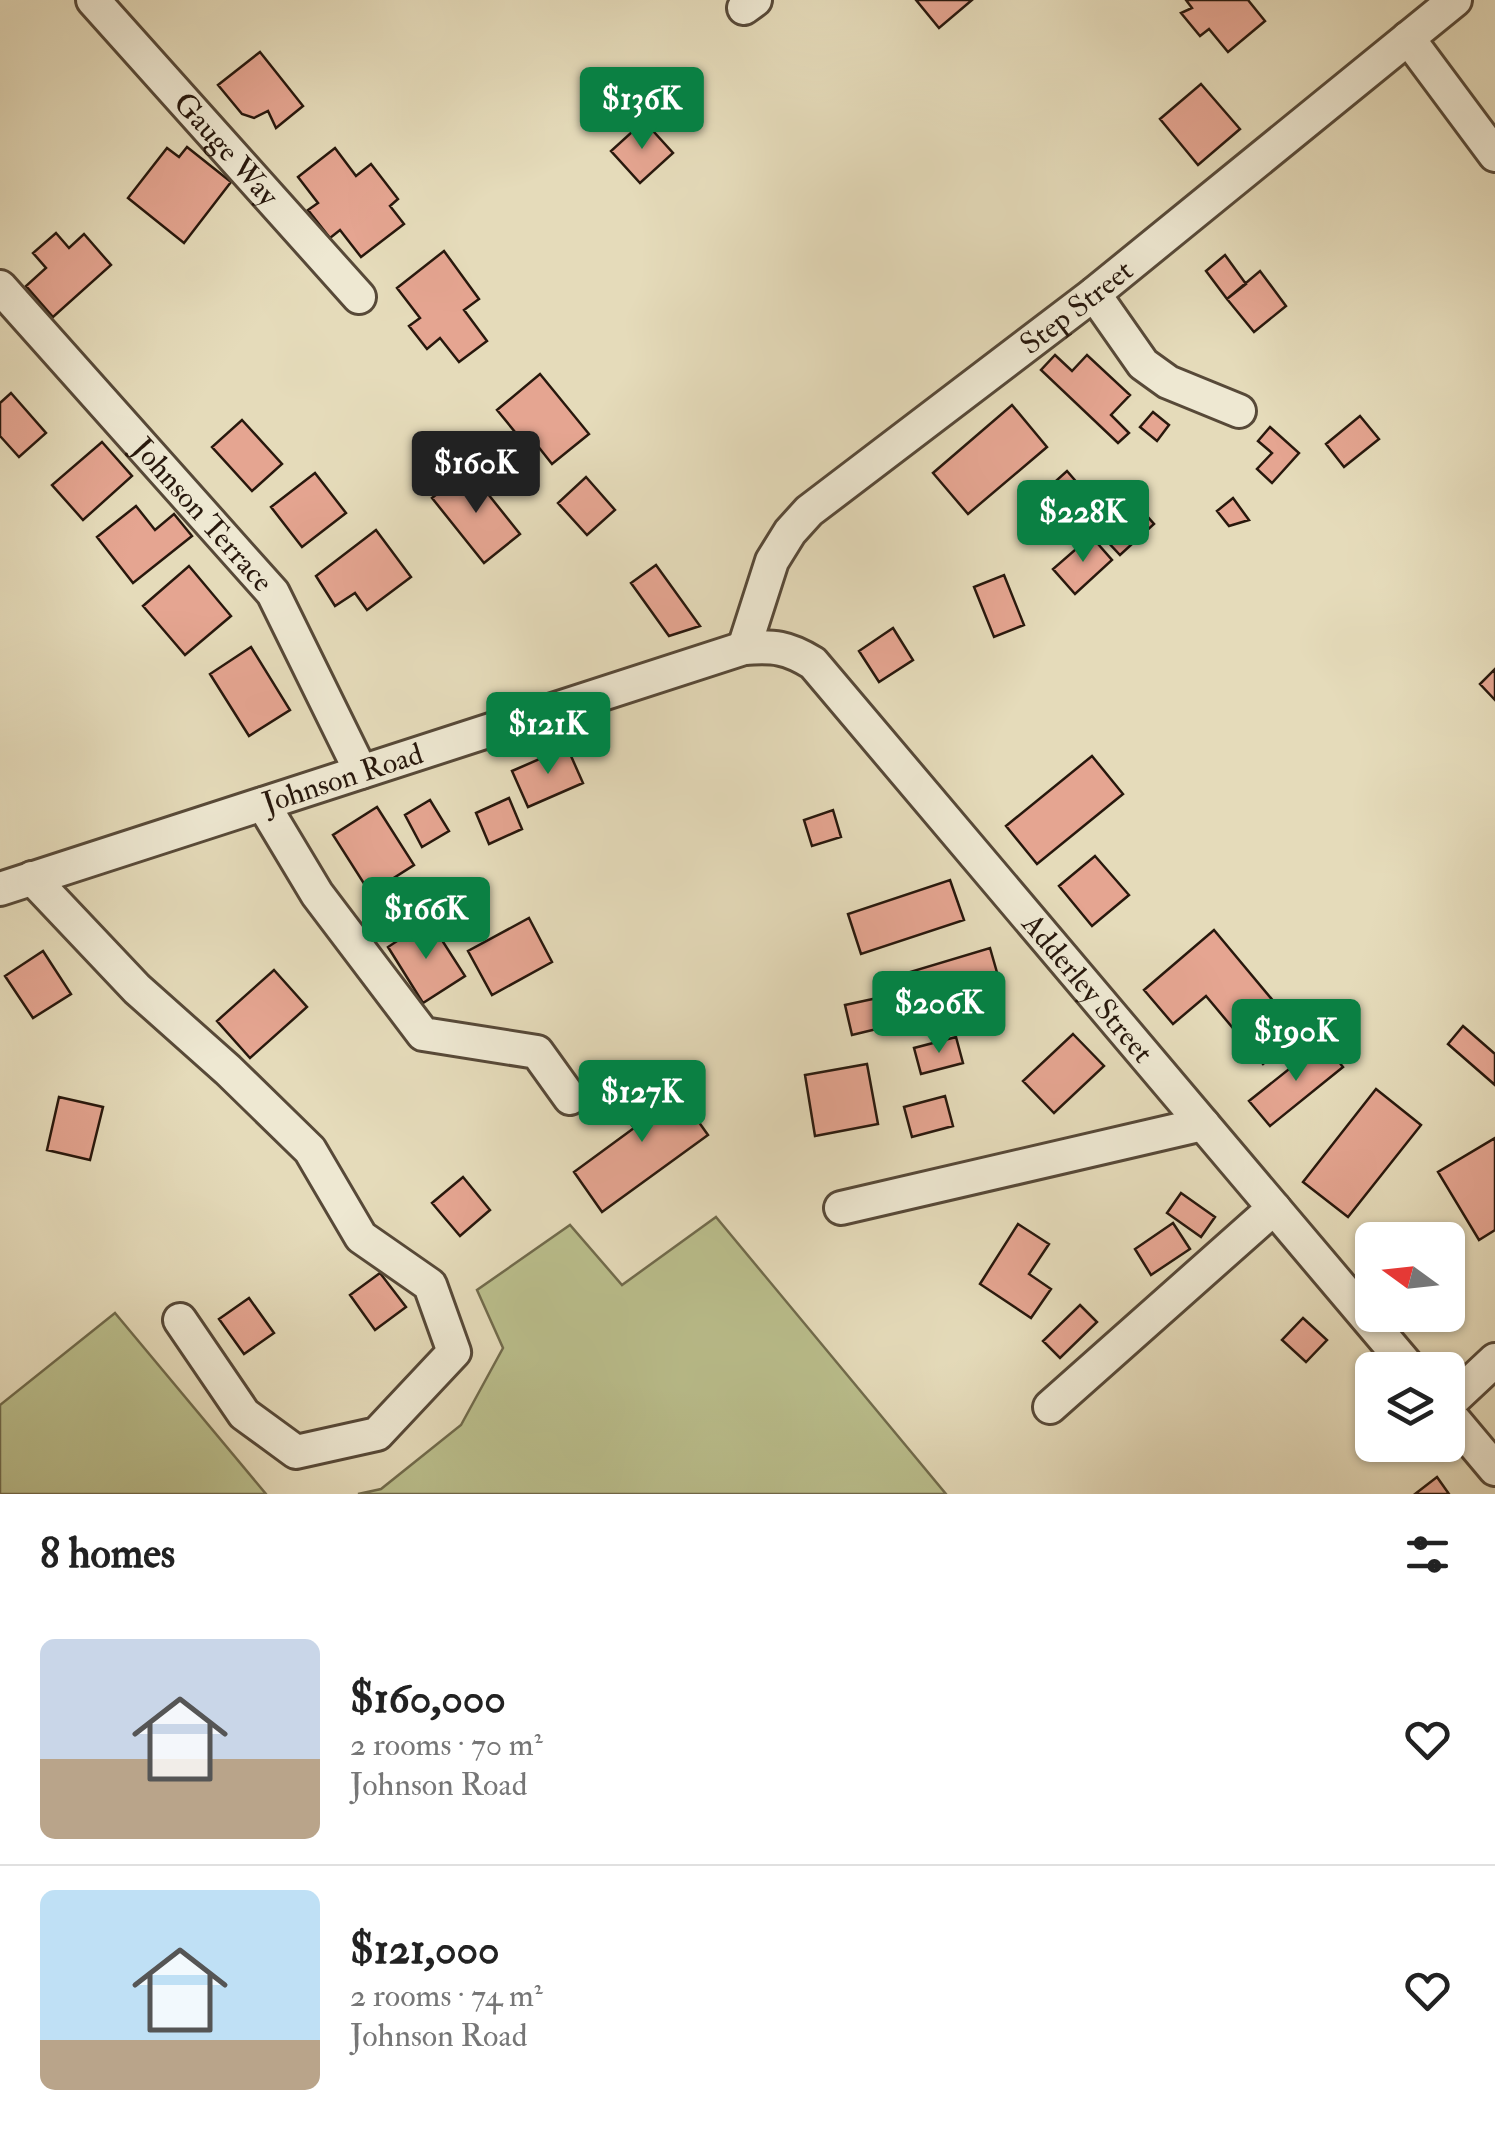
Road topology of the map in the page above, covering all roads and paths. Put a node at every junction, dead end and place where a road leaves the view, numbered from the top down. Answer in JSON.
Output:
{"nodes":[{"id":1,"x":93,"y":0,"type":"edge"},
{"id":2,"x":1455,"y":0,"type":"edge"},
{"id":3,"x":1408,"y":38,"type":"junction"},
{"id":4,"x":1495,"y":155,"type":"edge"},
{"id":5,"x":0,"y":287,"type":"edge"},
{"id":6,"x":1094,"y":294,"type":"junction"},
{"id":7,"x":359,"y":296,"type":"dead end"},
{"id":8,"x":1239,"y":411,"type":"dead end"},
{"id":9,"x":744,"y":648,"type":"junction"},
{"id":10,"x":361,"y":772,"type":"junction"},
{"id":11,"x":263,"y":804,"type":"junction"},
{"id":12,"x":32,"y":878,"type":"junction"},
{"id":13,"x":0,"y":889,"type":"edge"},
{"id":14,"x":570,"y":1098,"type":"dead end"},
{"id":15,"x":1203,"y":1124,"type":"junction"},
{"id":16,"x":841,"y":1208,"type":"dead end"},
{"id":17,"x":1274,"y":1208,"type":"junction"},
{"id":18,"x":180,"y":1320,"type":"dead end"},
{"id":19,"x":1396,"y":1352,"type":"edge"},
{"id":20,"x":1495,"y":1360,"type":"edge"},
{"id":21,"x":1465,"y":1388,"type":"edge"},
{"id":22,"x":1050,"y":1407,"type":"dead end"},
{"id":23,"x":1465,"y":1433,"type":"edge"},
{"id":24,"x":1495,"y":1469,"type":"edge"}],
"edges":[{"from":1,"to":7,"type":"street","name":"Gauge Way"},
{"from":2,"to":3,"type":"street","name":"Step Street"},
{"from":3,"to":4,"type":"street"},
{"from":3,"to":6,"type":"street","name":"Step Street"},
{"from":5,"to":10,"type":"street","name":"Johnson Terrace"},
{"from":6,"to":8,"type":"street"},
{"from":6,"to":9,"type":"street","name":"Step Street"},
{"from":9,"to":10,"type":"street","name":"Johnson Road"},
{"from":9,"to":15,"type":"street","name":"Adderley Street"},
{"from":10,"to":11,"type":"street","name":"Johnson Road"},
{"from":11,"to":12,"type":"street","name":"Johnson Road"},
{"from":11,"to":14,"type":"street"},
{"from":12,"to":13,"type":"street","name":"Johnson Road"},
{"from":12,"to":18,"type":"street"},
{"from":15,"to":16,"type":"street"},
{"from":15,"to":17,"type":"street","name":"Adderley Street"},
{"from":17,"to":19,"type":"street","name":"Adderley Street"},
{"from":17,"to":22,"type":"street"},
{"from":20,"to":21,"type":"street"},
{"from":23,"to":24,"type":"street"}]}
